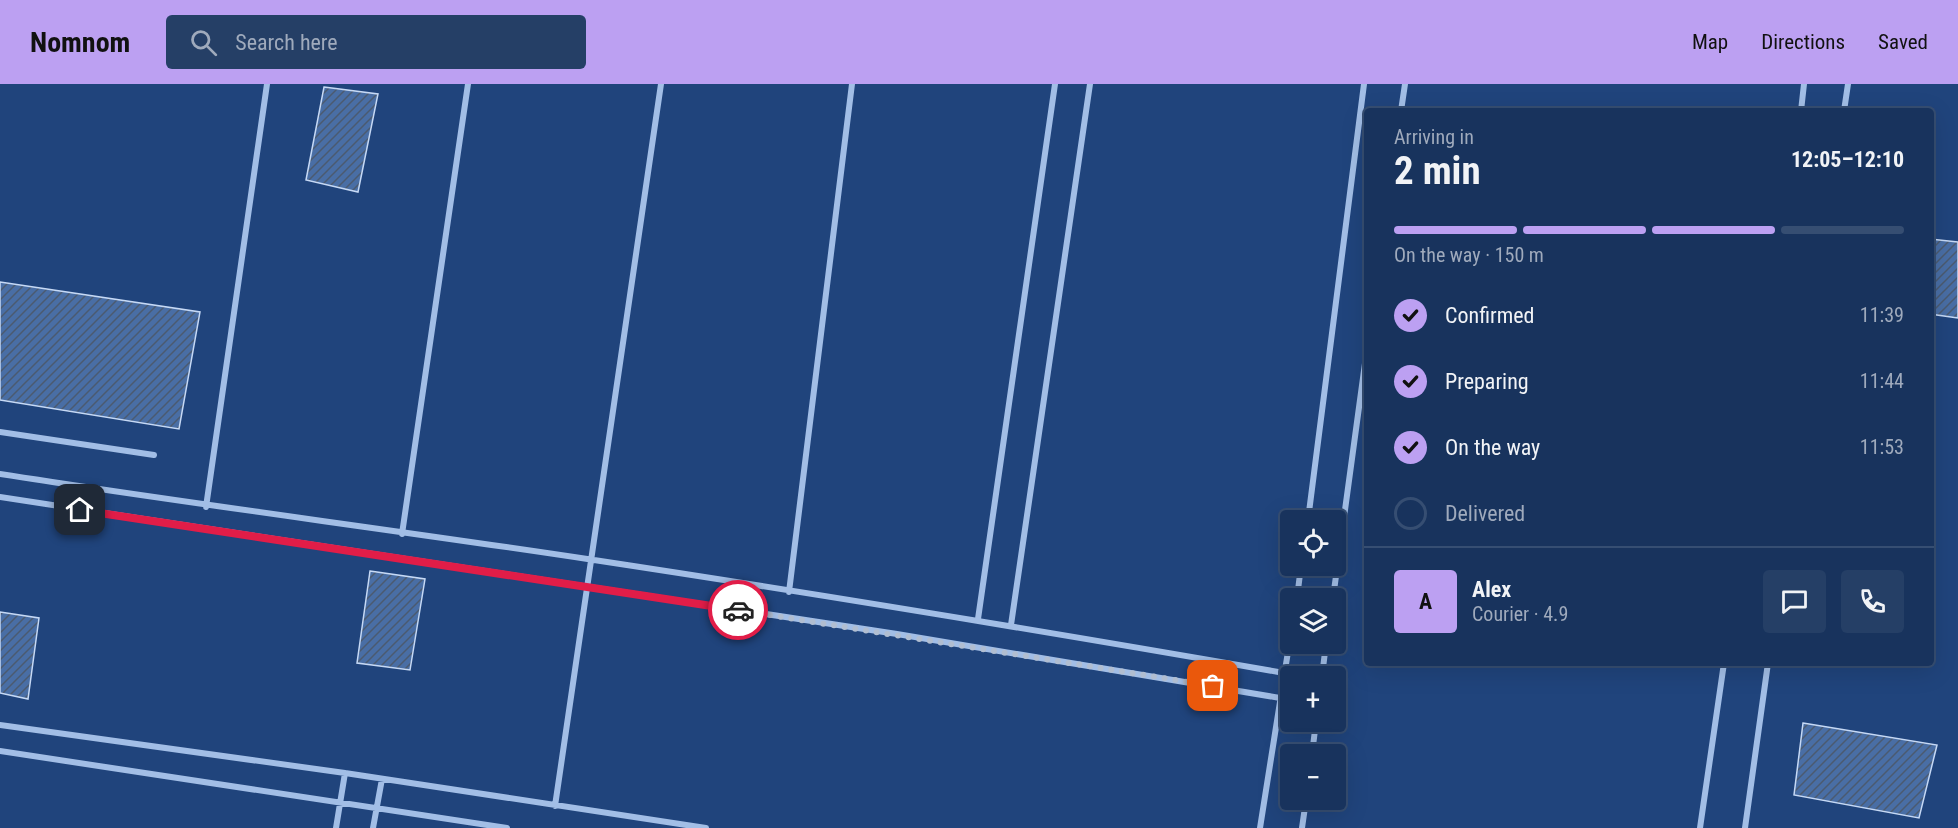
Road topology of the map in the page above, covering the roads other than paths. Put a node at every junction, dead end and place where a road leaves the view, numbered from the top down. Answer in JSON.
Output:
{"nodes":[{"id":1,"x":267,"y":84,"type":"edge"},
{"id":2,"x":468,"y":84,"type":"edge"},
{"id":3,"x":661,"y":84,"type":"edge"},
{"id":4,"x":852,"y":84,"type":"edge"},
{"id":5,"x":1055,"y":84,"type":"edge"},
{"id":6,"x":1089,"y":84,"type":"edge"},
{"id":7,"x":1364,"y":84,"type":"edge"},
{"id":8,"x":1405,"y":84,"type":"edge"},
{"id":9,"x":1804,"y":84,"type":"edge"},
{"id":10,"x":1848,"y":84,"type":"edge"},
{"id":11,"x":1401,"y":108,"type":"edge"},
{"id":12,"x":1801,"y":108,"type":"edge"},
{"id":13,"x":1844,"y":108,"type":"edge"},
{"id":14,"x":1364,"y":372,"type":"edge"},
{"id":15,"x":0,"y":432,"type":"edge"},
{"id":16,"x":154,"y":455,"type":"dead end"},
{"id":17,"x":0,"y":474,"type":"edge"},
{"id":18,"x":0,"y":497,"type":"edge"},
{"id":19,"x":206,"y":507,"type":"junction"},
{"id":20,"x":1309,"y":510,"type":"edge"},
{"id":21,"x":402,"y":534,"type":"junction"},
{"id":22,"x":593,"y":560,"type":"junction"},
{"id":23,"x":589,"y":587,"type":"junction"},
{"id":24,"x":1334,"y":588,"type":"edge"},
{"id":25,"x":789,"y":592,"type":"junction"},
{"id":26,"x":978,"y":619,"type":"junction"},
{"id":27,"x":1011,"y":625,"type":"junction"},
{"id":28,"x":1724,"y":666,"type":"edge"},
{"id":29,"x":1768,"y":666,"type":"edge"},
{"id":30,"x":1280,"y":672,"type":"edge"},
{"id":31,"x":1280,"y":698,"type":"joint"},
{"id":32,"x":0,"y":725,"type":"edge"},
{"id":33,"x":0,"y":751,"type":"edge"},
{"id":34,"x":345,"y":773,"type":"junction"},
{"id":35,"x":382,"y":779,"type":"junction"},
{"id":36,"x":340,"y":802,"type":"junction"},
{"id":37,"x":555,"y":806,"type":"junction"},
{"id":38,"x":376,"y":807,"type":"junction"},
{"id":39,"x":1305,"y":810,"type":"edge"},
{"id":40,"x":336,"y":828,"type":"edge"},
{"id":41,"x":373,"y":828,"type":"edge"},
{"id":42,"x":507,"y":828,"type":"edge"},
{"id":43,"x":706,"y":828,"type":"edge"},
{"id":44,"x":1260,"y":828,"type":"edge"},
{"id":45,"x":1302,"y":828,"type":"edge"},
{"id":46,"x":1700,"y":828,"type":"edge"},
{"id":47,"x":1746,"y":828,"type":"edge"}],
"edges":[{"from":1,"to":19,"type":"street"},
{"from":2,"to":21,"type":"street"},
{"from":3,"to":22,"type":"street"},
{"from":4,"to":25,"type":"street"},
{"from":5,"to":26,"type":"street"},
{"from":6,"to":27,"type":"street"},
{"from":7,"to":20,"type":"street"},
{"from":8,"to":11,"type":"street"},
{"from":9,"to":12,"type":"street"},
{"from":10,"to":13,"type":"street"},
{"from":14,"to":24,"type":"street"},
{"from":15,"to":16,"type":"street"},
{"from":17,"to":19,"type":"street"},
{"from":18,"to":23,"type":"street"},
{"from":19,"to":21,"type":"street"},
{"from":21,"to":22,"type":"street"},
{"from":22,"to":23,"type":"street"},
{"from":22,"to":25,"type":"street"},
{"from":23,"to":31,"type":"street"},
{"from":23,"to":37,"type":"street"},
{"from":25,"to":26,"type":"street"},
{"from":26,"to":27,"type":"street"},
{"from":27,"to":30,"type":"street"},
{"from":28,"to":46,"type":"street"},
{"from":29,"to":47,"type":"street"},
{"from":31,"to":44,"type":"street"},
{"from":32,"to":34,"type":"street"},
{"from":33,"to":36,"type":"street"},
{"from":34,"to":35,"type":"street"},
{"from":34,"to":36,"type":"street"},
{"from":35,"to":37,"type":"street"},
{"from":35,"to":38,"type":"street"},
{"from":36,"to":38,"type":"street"},
{"from":36,"to":40,"type":"street"},
{"from":37,"to":43,"type":"street"},
{"from":38,"to":41,"type":"street"},
{"from":38,"to":42,"type":"street"},
{"from":39,"to":45,"type":"street"}]}
